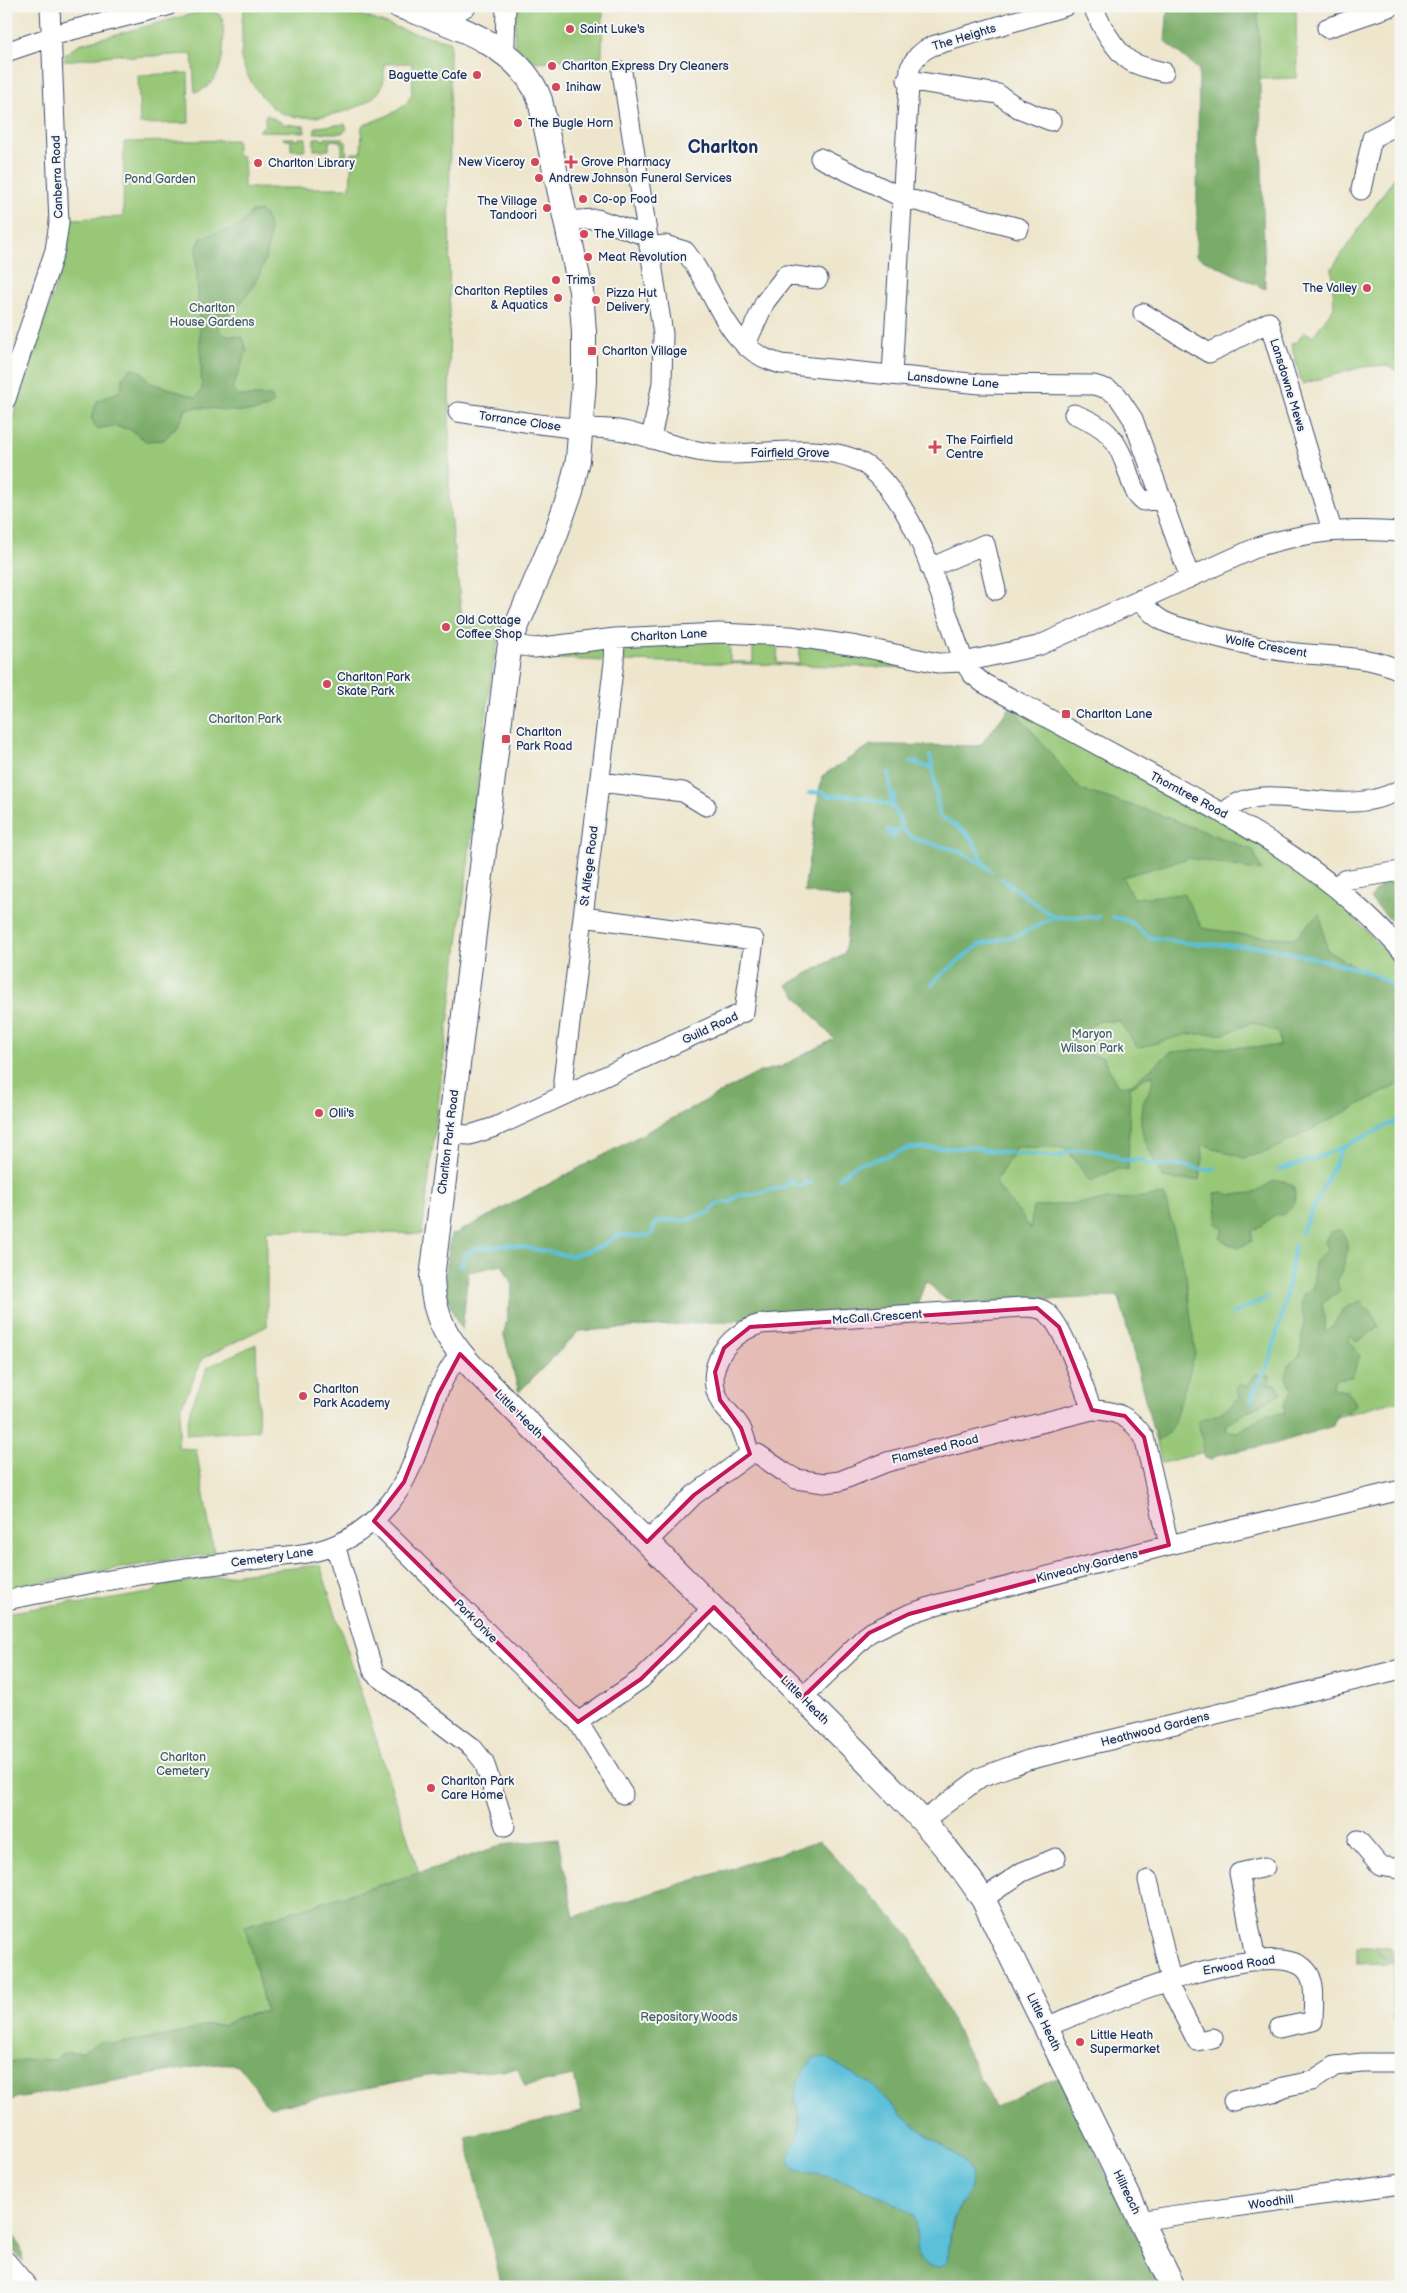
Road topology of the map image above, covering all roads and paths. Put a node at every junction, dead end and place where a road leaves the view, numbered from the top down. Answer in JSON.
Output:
{"nodes":[{"id":1,"x":50,"y":6,"type":"edge"},
{"id":2,"x":166,"y":6,"type":"edge"},
{"id":3,"x":398,"y":6,"type":"edge"},
{"id":4,"x":468,"y":6,"type":"edge"},
{"id":5,"x":506,"y":6,"type":"edge"},
{"id":6,"x":1066,"y":6,"type":"edge"},
{"id":7,"x":1093,"y":6,"type":"edge"},
{"id":8,"x":1392,"y":6,"type":"edge"},
{"id":9,"x":450,"y":25,"type":"junction"},
{"id":10,"x":1327,"y":28,"type":"dead end"},
{"id":11,"x":52,"y":37,"type":"junction"},
{"id":12,"x":7,"y":49,"type":"edge"},
{"id":13,"x":501,"y":52,"type":"junction"},
{"id":14,"x":622,"y":72,"type":"dead end"},
{"id":15,"x":1164,"y":72,"type":"dead end"},
{"id":16,"x":907,"y":80,"type":"junction"},
{"id":17,"x":1051,"y":121,"type":"dead end"},
{"id":18,"x":1401,"y":122,"type":"edge"},
{"id":19,"x":820,"y":158,"type":"dead end"},
{"id":20,"x":1361,"y":190,"type":"dead end"},
{"id":21,"x":901,"y":197,"type":"junction"},
{"id":22,"x":578,"y":220,"type":"dead end"},
{"id":23,"x":1019,"y":228,"type":"dead end"},
{"id":24,"x":648,"y":242,"type":"junction"},
{"id":25,"x":818,"y":279,"type":"dead end"},
{"id":26,"x":1143,"y":313,"type":"dead end"},
{"id":27,"x":745,"y":346,"type":"junction"},
{"id":28,"x":892,"y":375,"type":"junction"},
{"id":29,"x":6,"y":399,"type":"edge"},
{"id":30,"x":458,"y":412,"type":"dead end"},
{"id":31,"x":1074,"y":414,"type":"dead end"},
{"id":32,"x":581,"y":428,"type":"junction"},
{"id":33,"x":651,"y":439,"type":"junction"},
{"id":34,"x":1162,"y":499,"type":"junction"},
{"id":35,"x":1332,"y":530,"type":"junction"},
{"id":36,"x":1401,"y":532,"type":"edge"},
{"id":37,"x":930,"y":568,"type":"junction"},
{"id":38,"x":1190,"y":578,"type":"junction"},
{"id":39,"x":996,"y":590,"type":"dead end"},
{"id":40,"x":1141,"y":599,"type":"junction"},
{"id":41,"x":615,"y":638,"type":"junction"},
{"id":42,"x":510,"y":644,"type":"junction"},
{"id":43,"x":964,"y":662,"type":"junction"},
{"id":44,"x":1401,"y":671,"type":"edge"},
{"id":45,"x":600,"y":782,"type":"junction"},
{"id":46,"x":1401,"y":789,"type":"edge"},
{"id":47,"x":706,"y":806,"type":"dead end"},
{"id":48,"x":1223,"y":814,"type":"junction"},
{"id":49,"x":1401,"y":871,"type":"edge"},
{"id":50,"x":1336,"y":887,"type":"junction"},
{"id":51,"x":583,"y":917,"type":"junction"},
{"id":52,"x":1401,"y":950,"type":"edge"},
{"id":53,"x":566,"y":1094,"type":"junction"},
{"id":54,"x":449,"y":1134,"type":"junction"},
{"id":55,"x":460,"y":1354,"type":"junction"},
{"id":56,"x":1092,"y":1410,"type":"junction"},
{"id":57,"x":750,"y":1454,"type":"junction"},
{"id":58,"x":1401,"y":1490,"type":"edge"},
{"id":59,"x":374,"y":1521,"type":"junction"},
{"id":60,"x":647,"y":1542,"type":"junction"},
{"id":61,"x":336,"y":1545,"type":"junction"},
{"id":62,"x":1169,"y":1545,"type":"junction"},
{"id":63,"x":6,"y":1600,"type":"edge"},
{"id":64,"x":714,"y":1607,"type":"junction"},
{"id":65,"x":1401,"y":1669,"type":"edge"},
{"id":66,"x":802,"y":1698,"type":"junction"},
{"id":67,"x":578,"y":1722,"type":"junction"},
{"id":68,"x":623,"y":1794,"type":"dead end"},
{"id":69,"x":923,"y":1821,"type":"junction"},
{"id":70,"x":505,"y":1826,"type":"dead end"},
{"id":71,"x":1358,"y":1840,"type":"dead end"},
{"id":72,"x":1056,"y":1858,"type":"dead end"},
{"id":73,"x":1265,"y":1867,"type":"dead end"},
{"id":74,"x":1401,"y":1869,"type":"edge"},
{"id":75,"x":1148,"y":1880,"type":"dead end"},
{"id":76,"x":983,"y":1899,"type":"junction"},
{"id":77,"x":1256,"y":1961,"type":"junction"},
{"id":78,"x":1169,"y":1981,"type":"junction"},
{"id":79,"x":1046,"y":2027,"type":"junction"},
{"id":80,"x":1279,"y":2028,"type":"dead end"},
{"id":81,"x":1213,"y":2038,"type":"dead end"},
{"id":82,"x":1401,"y":2063,"type":"edge"},
{"id":83,"x":1080,"y":2097,"type":"joint"},
{"id":84,"x":1233,"y":2101,"type":"dead end"},
{"id":85,"x":1401,"y":2184,"type":"edge"},
{"id":86,"x":1142,"y":2223,"type":"junction"},
{"id":87,"x":6,"y":2261,"type":"edge"},
{"id":88,"x":28,"y":2287,"type":"edge"},
{"id":89,"x":1173,"y":2287,"type":"edge"}],
"edges":[{"from":1,"to":11,"type":"street","name":"Canberra Road"},
{"from":2,"to":11,"type":"street"},
{"from":3,"to":9,"type":"main road"},
{"from":4,"to":9,"type":"street"},
{"from":5,"to":13,"type":"street"},
{"from":6,"to":16,"type":"street","name":"The Heights"},
{"from":7,"to":15,"type":"street"},
{"from":8,"to":10,"type":"street"},
{"from":9,"to":13,"type":"main road"},
{"from":11,"to":12,"type":"street"},
{"from":11,"to":29,"type":"street","name":"Canberra Road"},
{"from":13,"to":32,"type":"main road"},
{"from":14,"to":24,"type":"street"},
{"from":16,"to":17,"type":"street"},
{"from":16,"to":21,"type":"street","name":"The Heights"},
{"from":18,"to":20,"type":"street"},
{"from":19,"to":21,"type":"street"},
{"from":21,"to":23,"type":"street"},
{"from":21,"to":28,"type":"street","name":"The Heights"},
{"from":22,"to":24,"type":"street","name":"Lansdowne Lane"},
{"from":24,"to":27,"type":"street","name":"Lansdowne Lane"},
{"from":24,"to":33,"type":"street"},
{"from":25,"to":27,"type":"street"},
{"from":26,"to":35,"type":"street","name":"Lansdowne Mews"},
{"from":27,"to":28,"type":"street","name":"Lansdowne Lane"},
{"from":28,"to":34,"type":"street","name":"Lansdowne Lane"},
{"from":30,"to":32,"type":"street","name":"Torrance Close"},
{"from":31,"to":34,"type":"street"},
{"from":32,"to":33,"type":"street","name":"Fairfield Grove"},
{"from":32,"to":42,"type":"main road","name":"Charlton Park Road"},
{"from":33,"to":37,"type":"street","name":"Fairfield Grove"},
{"from":34,"to":38,"type":"street","name":"Lansdowne Lane"},
{"from":35,"to":36,"type":"street","name":"Charlton Lane"},
{"from":35,"to":38,"type":"street","name":"Charlton Lane"},
{"from":37,"to":39,"type":"street"},
{"from":37,"to":43,"type":"street","name":"Fairfield Grove"},
{"from":38,"to":40,"type":"street","name":"Charlton Lane"},
{"from":40,"to":43,"type":"street","name":"Charlton Lane"},
{"from":40,"to":44,"type":"street","name":"Wolfe Crescent"},
{"from":41,"to":42,"type":"street","name":"Charlton Lane"},
{"from":41,"to":43,"type":"street","name":"Charlton Lane"},
{"from":41,"to":45,"type":"street","name":"St Alfege Road"},
{"from":42,"to":54,"type":"main road","name":"Charlton Park Road"},
{"from":43,"to":48,"type":"street","name":"Thorntree Road"},
{"from":45,"to":47,"type":"street"},
{"from":45,"to":51,"type":"street","name":"St Alfege Road"},
{"from":46,"to":48,"type":"street"},
{"from":48,"to":50,"type":"street","name":"Thorntree Road"},
{"from":49,"to":50,"type":"street"},
{"from":50,"to":52,"type":"street","name":"Thorntree Road"},
{"from":51,"to":53,"type":"street","name":"St Alfege Road"},
{"from":51,"to":53,"type":"street","name":"Guild Road"},
{"from":53,"to":54,"type":"street","name":"Guild Road"},
{"from":54,"to":55,"type":"main road","name":"Charlton Park Road"},
{"from":55,"to":59,"type":"street","name":"Cemetery Lane"},
{"from":55,"to":60,"type":"main road","name":"Little Heath"},
{"from":56,"to":57,"type":"street","name":"Flamsteed Road"},
{"from":56,"to":57,"type":"street","name":"McCall Crescent"},
{"from":56,"to":62,"type":"street","name":"Flamsteed Road"},
{"from":57,"to":60,"type":"street"},
{"from":58,"to":62,"type":"street","name":"Kinveachy Gardens"},
{"from":59,"to":61,"type":"street","name":"Cemetery Lane"},
{"from":59,"to":67,"type":"street","name":"Park Drive"},
{"from":60,"to":64,"type":"main road","name":"Little Heath"},
{"from":61,"to":63,"type":"street","name":"Cemetery Lane"},
{"from":61,"to":70,"type":"street"},
{"from":62,"to":66,"type":"street","name":"Kinveachy Gardens"},
{"from":64,"to":66,"type":"main road","name":"Little Heath"},
{"from":64,"to":67,"type":"street"},
{"from":65,"to":69,"type":"street","name":"Heathwood Gardens"},
{"from":66,"to":69,"type":"main road","name":"Little Heath"},
{"from":67,"to":68,"type":"street","name":"Park Drive"},
{"from":69,"to":76,"type":"main road","name":"Little Heath"},
{"from":71,"to":74,"type":"street"},
{"from":72,"to":76,"type":"street"},
{"from":73,"to":77,"type":"street"},
{"from":75,"to":78,"type":"street"},
{"from":76,"to":79,"type":"main road","name":"Little Heath"},
{"from":77,"to":78,"type":"street","name":"Erwood Road"},
{"from":77,"to":80,"type":"street","name":"Erwood Road"},
{"from":78,"to":79,"type":"street","name":"Erwood Road"},
{"from":78,"to":81,"type":"street"},
{"from":79,"to":83,"type":"main road","name":"Little Heath"},
{"from":82,"to":84,"type":"street"},
{"from":83,"to":86,"type":"main road","name":"Hillreach"},
{"from":85,"to":86,"type":"street","name":"Woodhill"},
{"from":86,"to":89,"type":"main road","name":"Hillreach"},
{"from":87,"to":88,"type":"street"}]}
